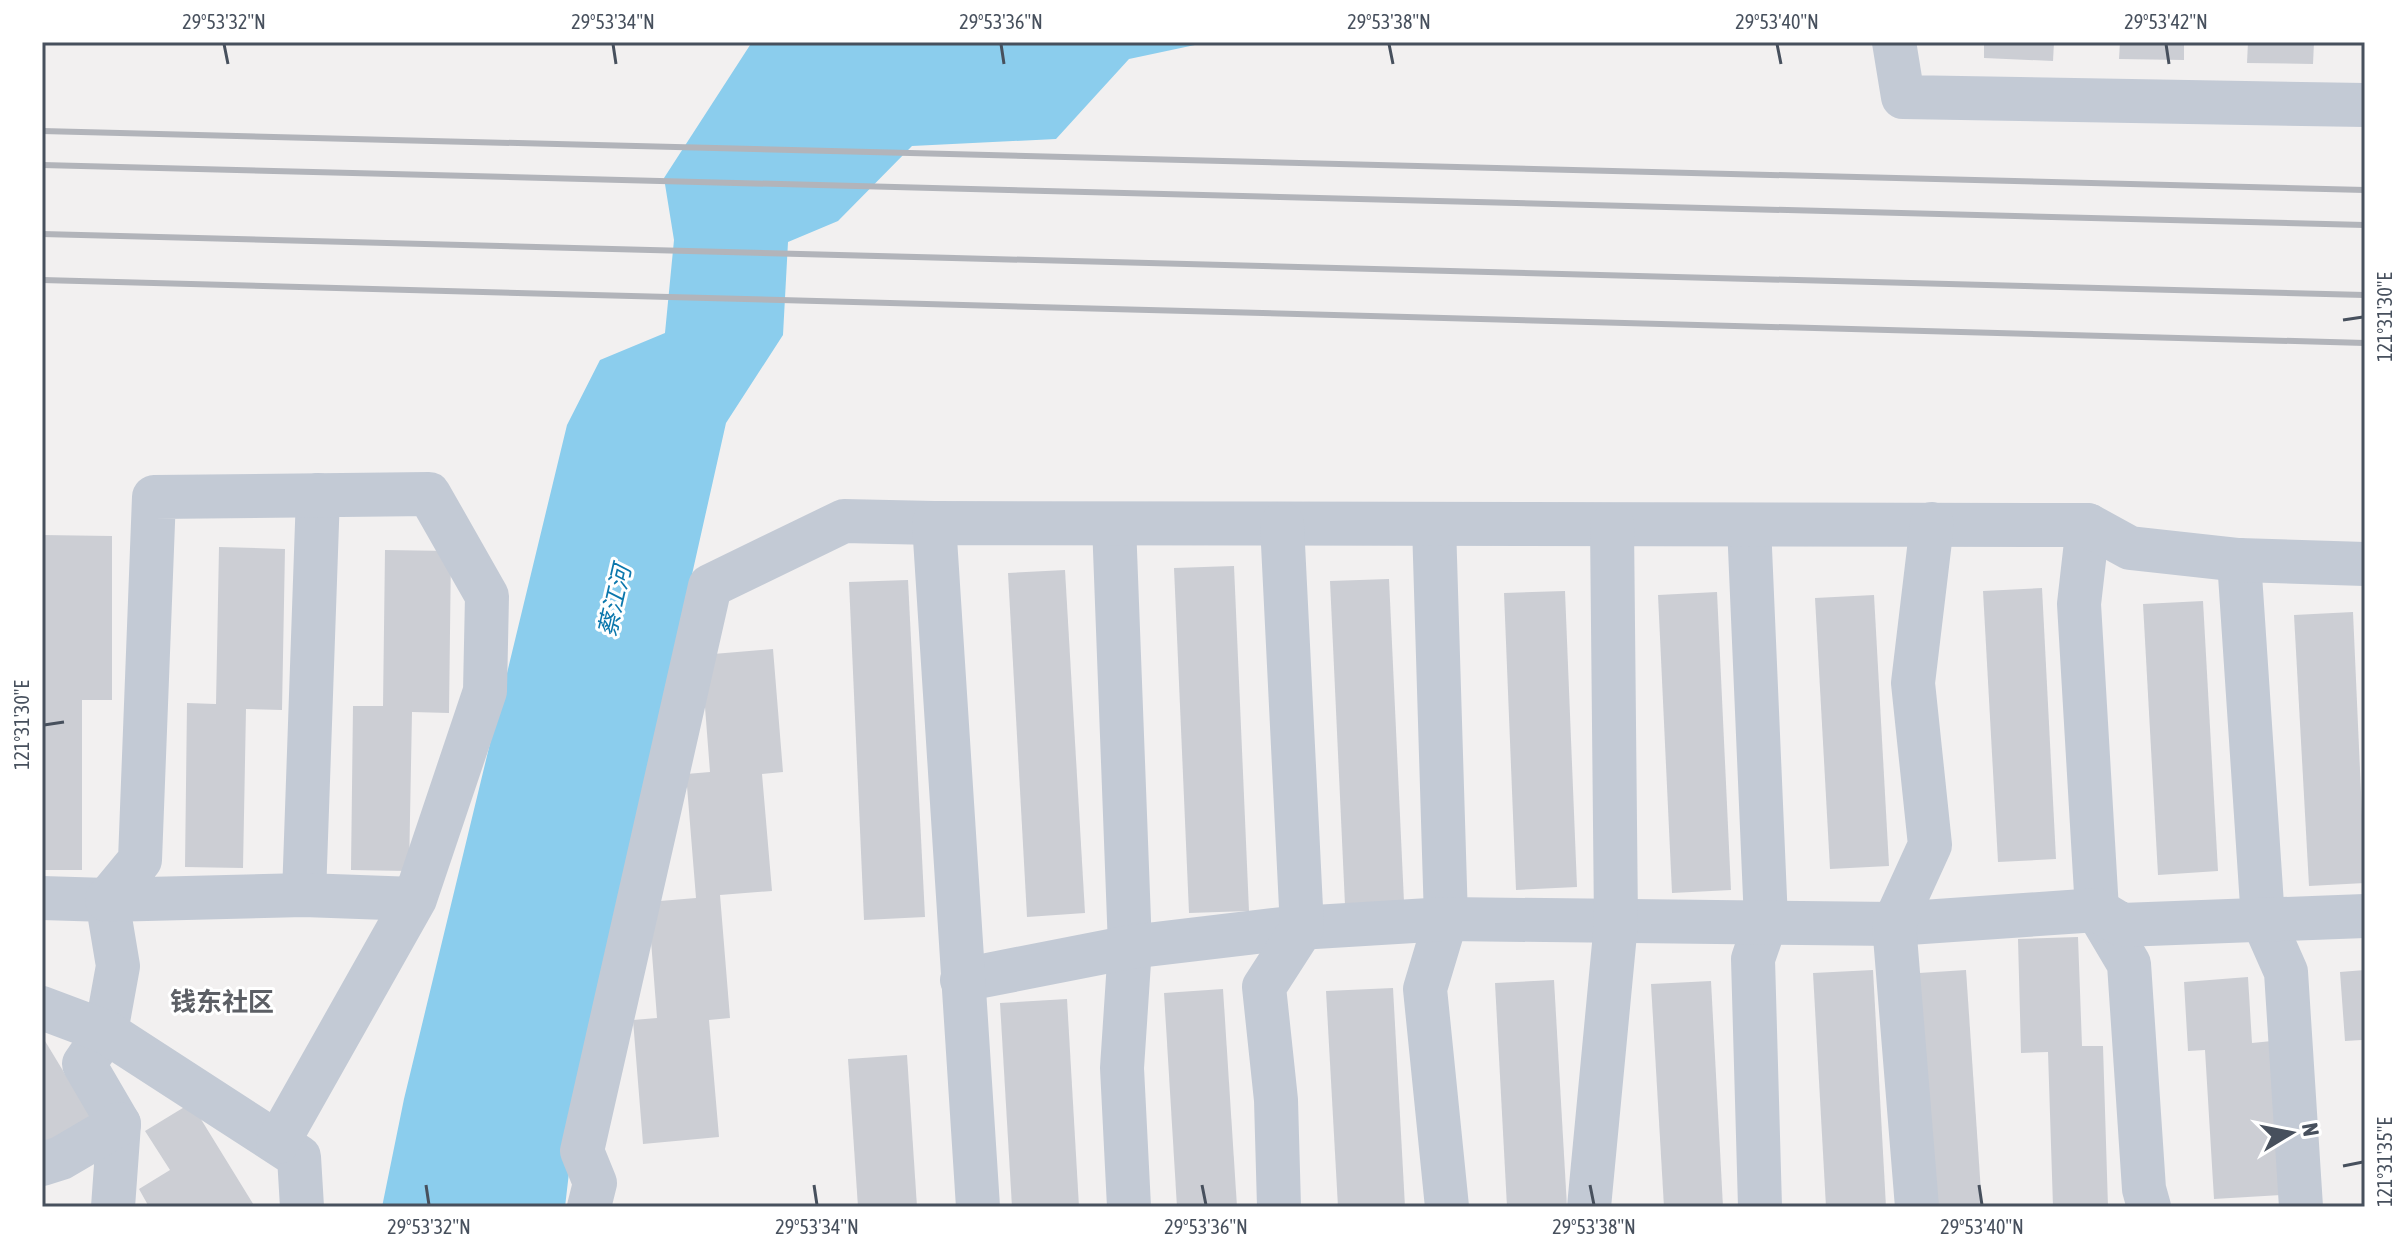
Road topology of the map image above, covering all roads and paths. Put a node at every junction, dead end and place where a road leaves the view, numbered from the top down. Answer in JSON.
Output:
{"nodes":[{"id":1,"x":1894,"y":42,"type":"edge"},
{"id":2,"x":2365,"y":105,"type":"edge"},
{"id":3,"x":318,"y":495,"type":"junction"},
{"id":4,"x":934,"y":523,"type":"junction"},
{"id":5,"x":1114,"y":524,"type":"junction"},
{"id":6,"x":1282,"y":524,"type":"junction"},
{"id":7,"x":1932,"y":524,"type":"junction"},
{"id":8,"x":1434,"y":525,"type":"junction"},
{"id":9,"x":1612,"y":525,"type":"junction"},
{"id":10,"x":1749,"y":525,"type":"junction"},
{"id":11,"x":2088,"y":525,"type":"junction"},
{"id":12,"x":2239,"y":560,"type":"junction"},
{"id":13,"x":2365,"y":564,"type":"edge"},
{"id":14,"x":304,"y":895,"type":"junction"},
{"id":15,"x":42,"y":898,"type":"edge"},
{"id":16,"x":415,"y":899,"type":"junction"},
{"id":17,"x":107,"y":900,"type":"junction"},
{"id":18,"x":2097,"y":910,"type":"junction"},
{"id":19,"x":2365,"y":916,"type":"edge"},
{"id":20,"x":1446,"y":919,"type":"junction"},
{"id":21,"x":2263,"y":920,"type":"junction"},
{"id":22,"x":1766,"y":921,"type":"junction"},
{"id":23,"x":1616,"y":923,"type":"junction"},
{"id":24,"x":1894,"y":924,"type":"junction"},
{"id":25,"x":1302,"y":928,"type":"junction"},
{"id":26,"x":1130,"y":947,"type":"junction"},
{"id":27,"x":962,"y":980,"type":"junction"},
{"id":28,"x":42,"y":1008,"type":"edge"},
{"id":29,"x":106,"y":1032,"type":"junction"},
{"id":30,"x":119,"y":1124,"type":"junction"},
{"id":31,"x":278,"y":1142,"type":"junction"},
{"id":32,"x":42,"y":1164,"type":"edge"},
{"id":33,"x":113,"y":1207,"type":"edge"},
{"id":34,"x":302,"y":1207,"type":"edge"},
{"id":35,"x":589,"y":1207,"type":"edge"},
{"id":36,"x":978,"y":1207,"type":"edge"},
{"id":37,"x":1129,"y":1207,"type":"edge"},
{"id":38,"x":1279,"y":1207,"type":"edge"},
{"id":39,"x":1447,"y":1207,"type":"edge"},
{"id":40,"x":1589,"y":1207,"type":"edge"},
{"id":41,"x":1760,"y":1207,"type":"edge"},
{"id":42,"x":1917,"y":1207,"type":"edge"},
{"id":43,"x":2149,"y":1207,"type":"edge"},
{"id":44,"x":2301,"y":1207,"type":"edge"}],
"edges":[{"from":1,"to":2,"type":"street"},
{"from":3,"to":14,"type":"street"},
{"from":3,"to":16,"type":"street"},
{"from":3,"to":17,"type":"street"},
{"from":4,"to":5,"type":"street"},
{"from":4,"to":27,"type":"street"},
{"from":4,"to":35,"type":"street"},
{"from":5,"to":6,"type":"street"},
{"from":5,"to":26,"type":"street"},
{"from":6,"to":8,"type":"street"},
{"from":6,"to":25,"type":"street"},
{"from":7,"to":10,"type":"street"},
{"from":7,"to":11,"type":"street"},
{"from":7,"to":24,"type":"street"},
{"from":8,"to":9,"type":"street"},
{"from":8,"to":20,"type":"street"},
{"from":9,"to":10,"type":"street"},
{"from":9,"to":23,"type":"street"},
{"from":10,"to":22,"type":"street"},
{"from":11,"to":12,"type":"street"},
{"from":11,"to":18,"type":"street"},
{"from":12,"to":13,"type":"street"},
{"from":12,"to":21,"type":"street"},
{"from":14,"to":16,"type":"street"},
{"from":14,"to":17,"type":"street"},
{"from":15,"to":17,"type":"street"},
{"from":16,"to":31,"type":"street"},
{"from":17,"to":29,"type":"street"},
{"from":18,"to":21,"type":"street"},
{"from":18,"to":24,"type":"street"},
{"from":18,"to":43,"type":"street"},
{"from":19,"to":21,"type":"street"},
{"from":20,"to":23,"type":"street"},
{"from":20,"to":25,"type":"street"},
{"from":20,"to":39,"type":"street"},
{"from":21,"to":44,"type":"street"},
{"from":22,"to":23,"type":"street"},
{"from":22,"to":24,"type":"street"},
{"from":22,"to":41,"type":"street"},
{"from":23,"to":40,"type":"street"},
{"from":24,"to":42,"type":"street"},
{"from":25,"to":26,"type":"street"},
{"from":25,"to":38,"type":"street"},
{"from":26,"to":27,"type":"street"},
{"from":26,"to":37,"type":"street"},
{"from":27,"to":36,"type":"street"},
{"from":28,"to":29,"type":"street"},
{"from":29,"to":30,"type":"street"},
{"from":29,"to":31,"type":"street"},
{"from":30,"to":32,"type":"street"},
{"from":30,"to":33,"type":"street"},
{"from":31,"to":34,"type":"street"}]}
